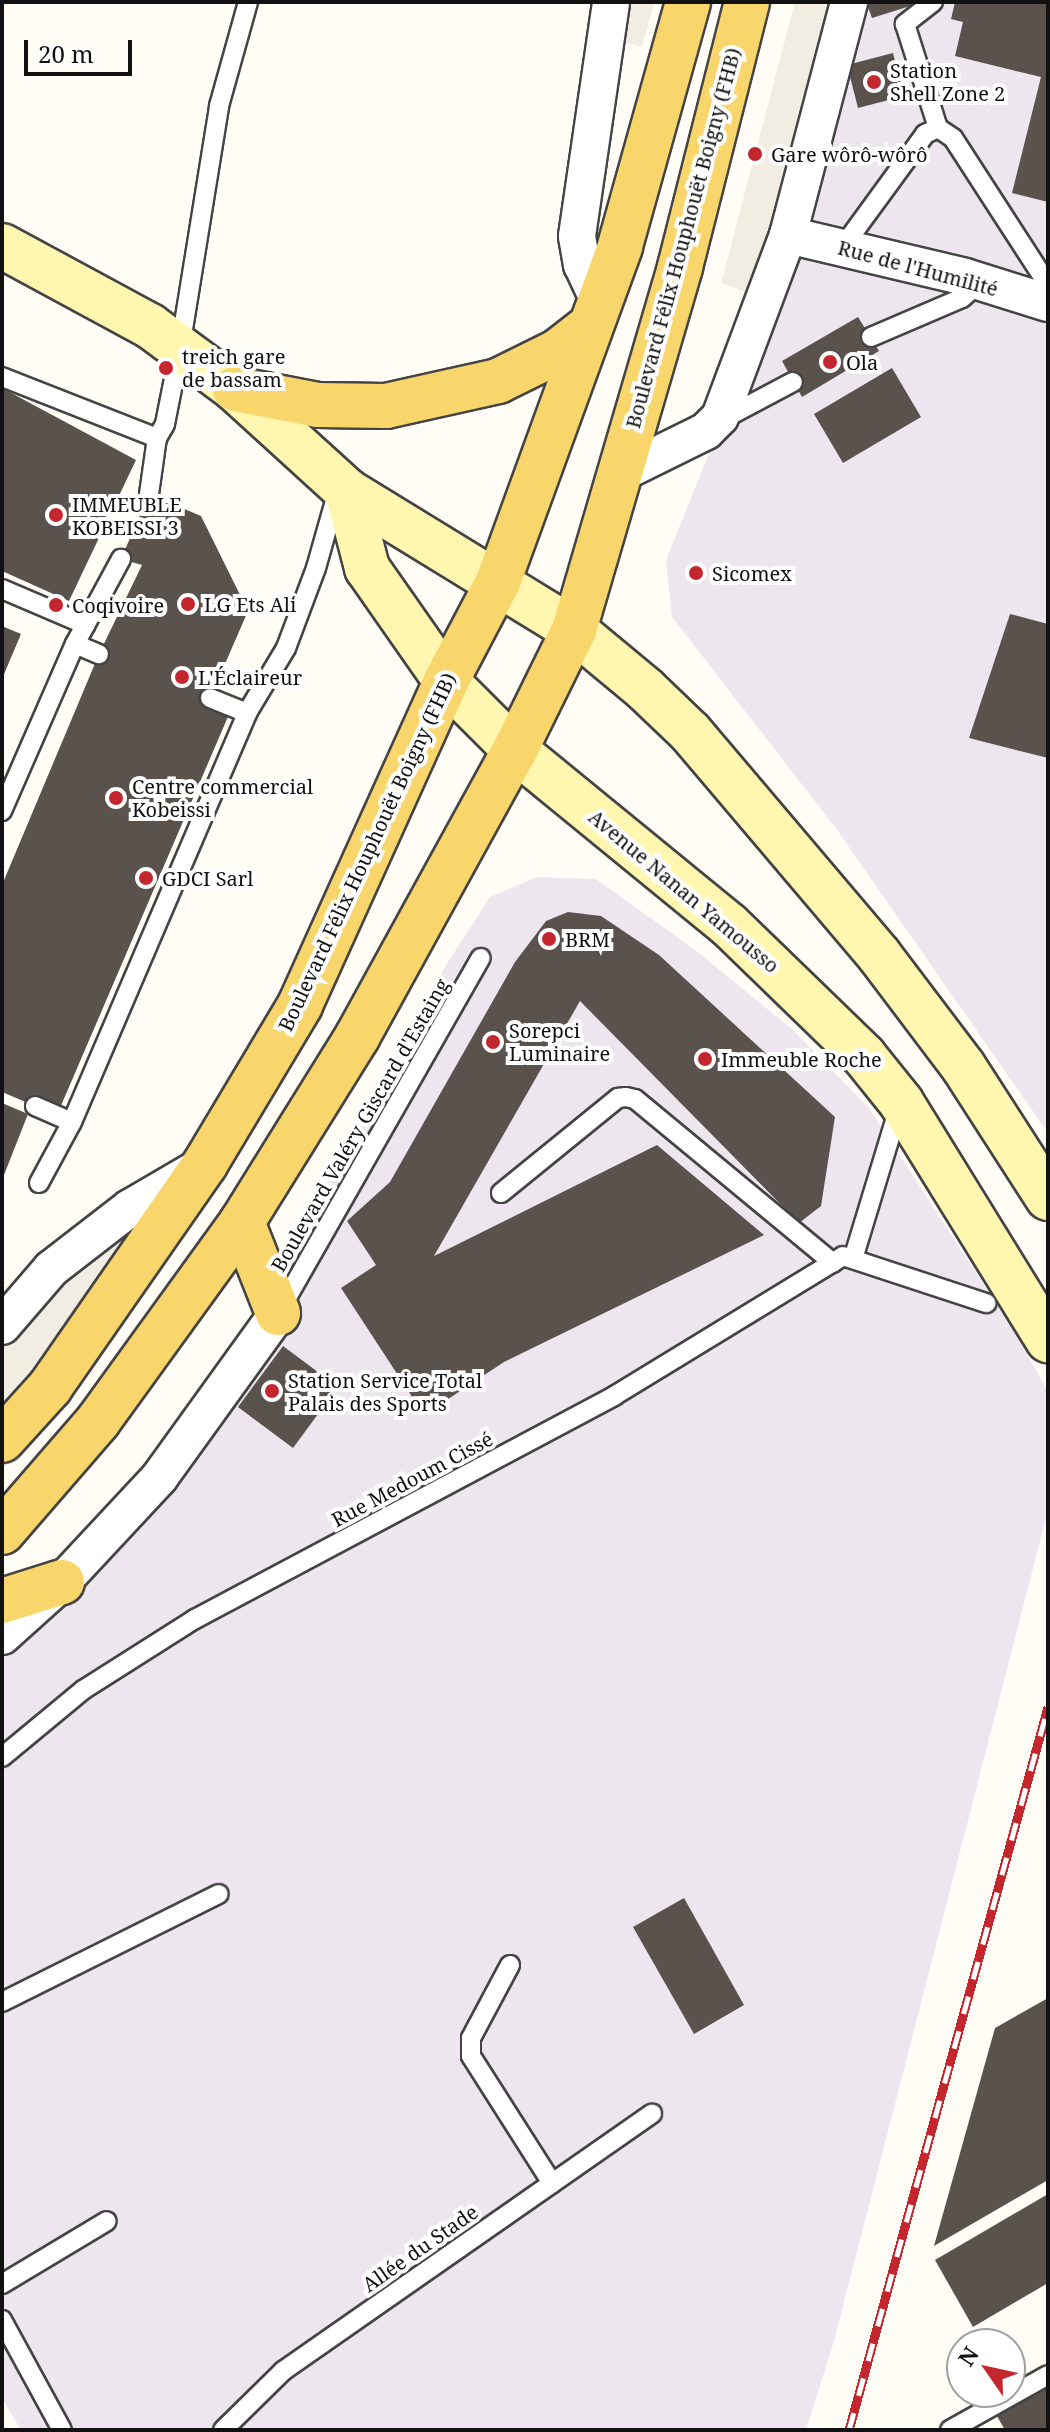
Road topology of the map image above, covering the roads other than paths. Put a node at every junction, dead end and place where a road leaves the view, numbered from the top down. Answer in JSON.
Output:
{"nodes":[{"id":1,"x":248,"y":2,"type":"edge"},
{"id":2,"x":611,"y":2,"type":"edge"},
{"id":3,"x":688,"y":2,"type":"edge"},
{"id":4,"x":747,"y":2,"type":"edge"},
{"id":5,"x":849,"y":2,"type":"edge"},
{"id":6,"x":933,"y":2,"type":"edge"},
{"id":7,"x":938,"y":128,"type":"junction"},
{"id":8,"x":788,"y":235,"type":"junction"},
{"id":9,"x":2,"y":246,"type":"edge"},
{"id":10,"x":842,"y":248,"type":"junction"},
{"id":11,"x":1047,"y":283,"type":"edge"},
{"id":12,"x":978,"y":284,"type":"junction"},
{"id":13,"x":594,"y":314,"type":"junction"},
{"id":14,"x":871,"y":337,"type":"dead end"},
{"id":15,"x":180,"y":348,"type":"junction"},
{"id":16,"x":2,"y":377,"type":"edge"},
{"id":17,"x":793,"y":382,"type":"dead end"},
{"id":18,"x":235,"y":389,"type":"junction"},
{"id":19,"x":717,"y":422,"type":"junction"},
{"id":20,"x":157,"y":438,"type":"junction"},
{"id":21,"x":619,"y":474,"type":"junction"},
{"id":22,"x":344,"y":487,"type":"junction"},
{"id":23,"x":149,"y":494,"type":"dead end"},
{"id":24,"x":121,"y":559,"type":"dead end"},
{"id":25,"x":498,"y":582,"type":"junction"},
{"id":26,"x":2,"y":589,"type":"edge"},
{"id":27,"x":86,"y":625,"type":"junction"},
{"id":28,"x":574,"y":630,"type":"junction"},
{"id":29,"x":75,"y":644,"type":"junction"},
{"id":30,"x":99,"y":654,"type":"dead end"},
{"id":31,"x":446,"y":681,"type":"junction"},
{"id":32,"x":210,"y":698,"type":"dead end"},
{"id":33,"x":247,"y":713,"type":"junction"},
{"id":34,"x":515,"y":750,"type":"junction"},
{"id":35,"x":2,"y":811,"type":"edge"},
{"id":36,"x":481,"y":958,"type":"dead end"},
{"id":37,"x":901,"y":1102,"type":"junction"},
{"id":38,"x":35,"y":1106,"type":"dead end"},
{"id":39,"x":72,"y":1122,"type":"junction"},
{"id":40,"x":205,"y":1164,"type":"junction"},
{"id":41,"x":39,"y":1183,"type":"dead end"},
{"id":42,"x":501,"y":1193,"type":"dead end"},
{"id":43,"x":1048,"y":1198,"type":"edge"},
{"id":44,"x":242,"y":1222,"type":"junction"},
{"id":45,"x":853,"y":1259,"type":"junction"},
{"id":46,"x":833,"y":1263,"type":"junction"},
{"id":47,"x":986,"y":1303,"type":"dead end"},
{"id":48,"x":278,"y":1313,"type":"junction"},
{"id":49,"x":2,"y":1326,"type":"edge"},
{"id":50,"x":1048,"y":1340,"type":"edge"},
{"id":51,"x":2,"y":1440,"type":"edge"},
{"id":52,"x":2,"y":1532,"type":"edge"},
{"id":53,"x":62,"y":1582,"type":"junction"},
{"id":54,"x":2,"y":1601,"type":"edge"},
{"id":55,"x":2,"y":1636,"type":"edge"},
{"id":56,"x":2,"y":1757,"type":"edge"},
{"id":57,"x":219,"y":1894,"type":"dead end"},
{"id":58,"x":510,"y":1965,"type":"dead end"},
{"id":59,"x":2,"y":2002,"type":"edge"},
{"id":60,"x":652,"y":2114,"type":"dead end"},
{"id":61,"x":552,"y":2183,"type":"junction"},
{"id":62,"x":107,"y":2221,"type":"dead end"},
{"id":63,"x":2,"y":2284,"type":"edge"},
{"id":64,"x":2,"y":2320,"type":"edge"},
{"id":65,"x":19,"y":2349,"type":"junction"},
{"id":66,"x":2,"y":2359,"type":"edge"},
{"id":67,"x":1048,"y":2375,"type":"edge"},
{"id":68,"x":62,"y":2430,"type":"edge"},
{"id":69,"x":223,"y":2430,"type":"edge"},
{"id":70,"x":950,"y":2430,"type":"edge"}],
"edges":[{"from":1,"to":15,"type":"lane"},
{"from":2,"to":13,"type":"street"},
{"from":3,"to":13,"type":"main road","name":"Boulevard Félix Houphouët Boigny (FHB)"},
{"from":4,"to":21,"type":"main road","name":"Boulevard Félix Houphouët Boigny (FHB)"},
{"from":5,"to":8,"type":"street"},
{"from":6,"to":7,"type":"lane"},
{"from":7,"to":10,"type":"lane"},
{"from":7,"to":11,"type":"lane"},
{"from":8,"to":10,"type":"street","name":"Rue de l'Humilité"},
{"from":8,"to":19,"type":"street"},
{"from":9,"to":15,"type":"main road"},
{"from":10,"to":12,"type":"street","name":"Rue de l'Humilité"},
{"from":11,"to":12,"type":"street","name":"Rue de l'Humilité"},
{"from":12,"to":14,"type":"lane"},
{"from":13,"to":18,"type":"main road"},
{"from":13,"to":25,"type":"main road","name":"Boulevard Félix Houphouët Boigny (FHB)"},
{"from":15,"to":18,"type":"main road"},
{"from":15,"to":20,"type":"lane"},
{"from":16,"to":20,"type":"lane"},
{"from":17,"to":19,"type":"lane"},
{"from":18,"to":22,"type":"main road"},
{"from":19,"to":21,"type":"street","name":"Boulevard Félix Houphouët Boigny (FHB)"},
{"from":20,"to":23,"type":"lane"},
{"from":21,"to":28,"type":"main road","name":"Boulevard Félix Houphouët Boigny (FHB)"},
{"from":22,"to":25,"type":"main road"},
{"from":22,"to":31,"type":"main road","name":"Avenue Nanan Yamousso"},
{"from":22,"to":33,"type":"lane"},
{"from":24,"to":27,"type":"lane"},
{"from":25,"to":28,"type":"main road"},
{"from":25,"to":31,"type":"main road","name":"Boulevard Félix Houphouët Boigny (FHB)"},
{"from":26,"to":27,"type":"lane"},
{"from":27,"to":29,"type":"lane"},
{"from":28,"to":34,"type":"main road","name":"Boulevard Félix Houphouët Boigny (FHB)"},
{"from":28,"to":43,"type":"main road"},
{"from":29,"to":30,"type":"lane"},
{"from":29,"to":35,"type":"lane"},
{"from":31,"to":34,"type":"main road","name":"Avenue Nanan Yamousso"},
{"from":31,"to":40,"type":"main road","name":"Boulevard Félix Houphouët Boigny (FHB)"},
{"from":32,"to":33,"type":"lane"},
{"from":33,"to":39,"type":"lane"},
{"from":34,"to":37,"type":"main road","name":"Avenue Nanan Yamousso"},
{"from":34,"to":44,"type":"main road","name":"Boulevard Félix Houphouët Boigny (FHB)"},
{"from":36,"to":48,"type":"lane","name":"Boulevard Valéry Giscard d'Estaing"},
{"from":37,"to":45,"type":"lane"},
{"from":37,"to":50,"type":"main road","name":"Avenue Nanan Yamousso"},
{"from":38,"to":39,"type":"lane"},
{"from":39,"to":41,"type":"lane"},
{"from":40,"to":49,"type":"street"},
{"from":40,"to":51,"type":"main road","name":"Boulevard Félix Houphouët Boigny (FHB)"},
{"from":42,"to":46,"type":"lane"},
{"from":44,"to":48,"type":"main road"},
{"from":44,"to":52,"type":"main road","name":"Boulevard Félix Houphouët Boigny (FHB)"},
{"from":45,"to":46,"type":"lane","name":"Rue Medoum Cissé"},
{"from":45,"to":47,"type":"lane","name":"Rue Medoum Cissé"},
{"from":46,"to":56,"type":"lane","name":"Rue Medoum Cissé"},
{"from":48,"to":53,"type":"street"},
{"from":53,"to":54,"type":"main road"},
{"from":53,"to":55,"type":"street"},
{"from":57,"to":59,"type":"lane"},
{"from":58,"to":61,"type":"lane"},
{"from":60,"to":61,"type":"lane","name":"Allée du Stade"},
{"from":61,"to":69,"type":"lane","name":"Allée du Stade"},
{"from":62,"to":63,"type":"lane"},
{"from":64,"to":65,"type":"lane"},
{"from":65,"to":66,"type":"lane"},
{"from":65,"to":68,"type":"lane"},
{"from":67,"to":70,"type":"lane"}]}
